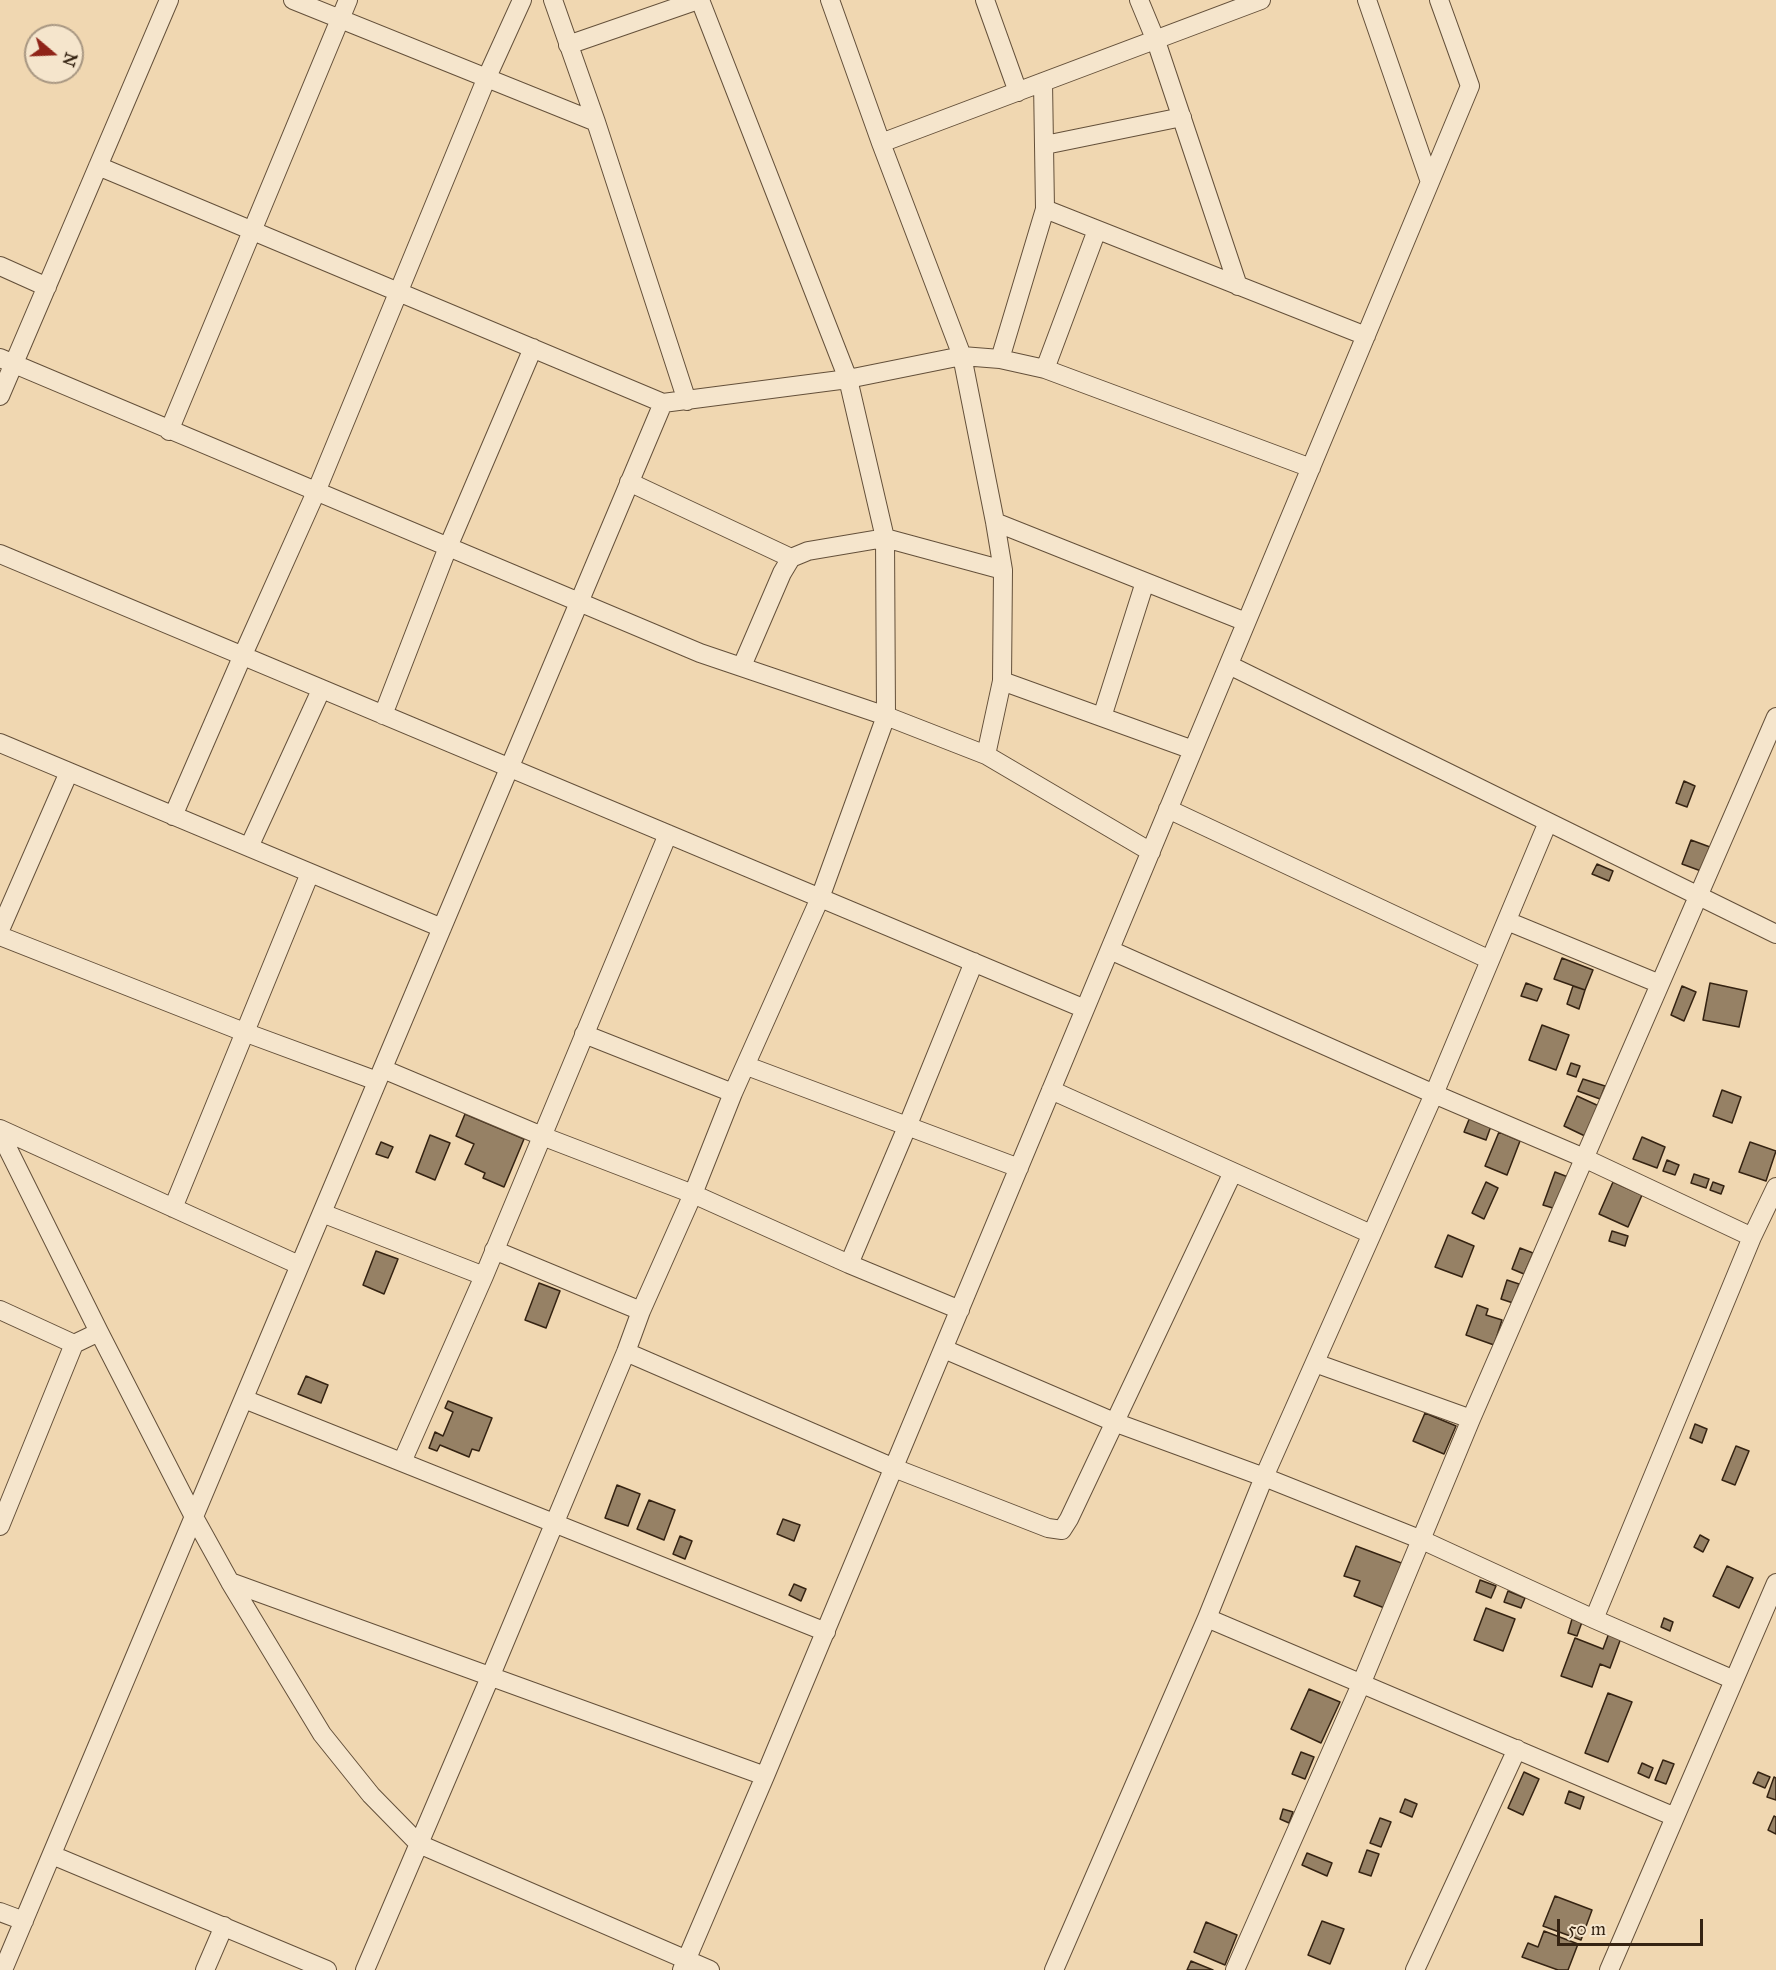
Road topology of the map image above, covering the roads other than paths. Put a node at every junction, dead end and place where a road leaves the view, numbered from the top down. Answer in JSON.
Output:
{"nodes":[{"id":1,"x":169,"y":0,"type":"edge"},
{"id":2,"x":293,"y":0,"type":"edge"},
{"id":3,"x":348,"y":0,"type":"edge"},
{"id":4,"x":522,"y":0,"type":"edge"},
{"id":5,"x":553,"y":0,"type":"edge"},
{"id":6,"x":699,"y":0,"type":"edge"},
{"id":7,"x":830,"y":0,"type":"edge"},
{"id":8,"x":985,"y":0,"type":"edge"},
{"id":9,"x":1139,"y":0,"type":"edge"},
{"id":10,"x":1261,"y":0,"type":"edge"},
{"id":11,"x":1367,"y":0,"type":"edge"},
{"id":12,"x":1439,"y":0,"type":"edge"},
{"id":13,"x":340,"y":20,"type":"junction"},
{"id":14,"x":1156,"y":41,"type":"junction"},
{"id":15,"x":568,"y":45,"type":"junction"},
{"id":16,"x":487,"y":77,"type":"junction"},
{"id":17,"x":1043,"y":82,"type":"junction"},
{"id":18,"x":1018,"y":92,"type":"junction"},
{"id":19,"x":1182,"y":117,"type":"junction"},
{"id":20,"x":596,"y":122,"type":"junction"},
{"id":21,"x":881,"y":142,"type":"junction"},
{"id":22,"x":1045,"y":145,"type":"junction"},
{"id":23,"x":98,"y":166,"type":"junction"},
{"id":24,"x":1430,"y":182,"type":"junction"},
{"id":25,"x":1045,"y":209,"type":"junction"},
{"id":26,"x":1097,"y":230,"type":"junction"},
{"id":27,"x":252,"y":232,"type":"junction"},
{"id":28,"x":0,"y":266,"type":"edge"},
{"id":29,"x":47,"y":286,"type":"junction"},
{"id":30,"x":1238,"y":286,"type":"junction"},
{"id":31,"x":399,"y":293,"type":"junction"},
{"id":32,"x":1366,"y":336,"type":"junction"},
{"id":33,"x":533,"y":348,"type":"junction"},
{"id":34,"x":962,"y":356,"type":"junction"},
{"id":35,"x":1000,"y":359,"type":"junction"},
{"id":36,"x":6,"y":361,"type":"edge"},
{"id":37,"x":1045,"y":369,"type":"junction"},
{"id":38,"x":848,"y":379,"type":"junction"},
{"id":39,"x":0,"y":396,"type":"edge"},
{"id":40,"x":687,"y":401,"type":"junction"},
{"id":41,"x":663,"y":403,"type":"junction"},
{"id":42,"x":169,"y":431,"type":"junction"},
{"id":43,"x":1311,"y":468,"type":"junction"},
{"id":44,"x":630,"y":482,"type":"junction"},
{"id":45,"x":316,"y":492,"type":"junction"},
{"id":46,"x":995,"y":522,"type":"junction"},
{"id":47,"x":885,"y":538,"type":"junction"},
{"id":48,"x":448,"y":547,"type":"junction"},
{"id":49,"x":0,"y":554,"type":"edge"},
{"id":50,"x":791,"y":558,"type":"junction"},
{"id":51,"x":1003,"y":570,"type":"junction"},
{"id":52,"x":1145,"y":582,"type":"junction"},
{"id":53,"x":579,"y":602,"type":"junction"},
{"id":54,"x":1246,"y":622,"type":"junction"},
{"id":55,"x":242,"y":657,"type":"junction"},
{"id":56,"x":1229,"y":665,"type":"junction"},
{"id":57,"x":742,"y":666,"type":"junction"},
{"id":58,"x":1002,"y":681,"type":"junction"},
{"id":59,"x":321,"y":690,"type":"junction"},
{"id":60,"x":383,"y":715,"type":"junction"},
{"id":61,"x":886,"y":716,"type":"junction"},
{"id":62,"x":1102,"y":717,"type":"junction"},
{"id":63,"x":1776,"y":717,"type":"edge"},
{"id":64,"x":0,"y":743,"type":"edge"},
{"id":65,"x":1193,"y":750,"type":"junction"},
{"id":66,"x":986,"y":755,"type":"junction"},
{"id":67,"x":509,"y":768,"type":"junction"},
{"id":68,"x":69,"y":772,"type":"junction"},
{"id":69,"x":1168,"y":809,"type":"junction"},
{"id":70,"x":173,"y":816,"type":"junction"},
{"id":71,"x":1548,"y":822,"type":"junction"},
{"id":72,"x":668,"y":834,"type":"junction"},
{"id":73,"x":249,"y":847,"type":"junction"},
{"id":74,"x":1151,"y":852,"type":"junction"},
{"id":75,"x":310,"y":873,"type":"junction"},
{"id":76,"x":1699,"y":895,"type":"junction"},
{"id":77,"x":820,"y":898,"type":"junction"},
{"id":78,"x":1507,"y":921,"type":"junction"},
{"id":79,"x":442,"y":928,"type":"junction"},
{"id":80,"x":0,"y":930,"type":"edge"},
{"id":81,"x":1776,"y":934,"type":"edge"},
{"id":82,"x":0,"y":936,"type":"edge"},
{"id":83,"x":1110,"y":950,"type":"junction"},
{"id":84,"x":1490,"y":960,"type":"junction"},
{"id":85,"x":974,"y":962,"type":"junction"},
{"id":86,"x":1660,"y":984,"type":"junction"},
{"id":87,"x":1085,"y":1009,"type":"junction"},
{"id":88,"x":244,"y":1032,"type":"junction"},
{"id":89,"x":584,"y":1034,"type":"junction"},
{"id":90,"x":747,"y":1066,"type":"junction"},
{"id":91,"x":380,"y":1075,"type":"junction"},
{"id":92,"x":1051,"y":1090,"type":"junction"},
{"id":93,"x":734,"y":1093,"type":"junction"},
{"id":94,"x":1434,"y":1094,"type":"junction"},
{"id":95,"x":907,"y":1127,"type":"junction"},
{"id":96,"x":0,"y":1131,"type":"edge"},
{"id":97,"x":542,"y":1136,"type":"junction"},
{"id":98,"x":1584,"y":1158,"type":"junction"},
{"id":99,"x":1019,"y":1168,"type":"junction"},
{"id":100,"x":1233,"y":1172,"type":"junction"},
{"id":101,"x":1776,"y":1187,"type":"edge"},
{"id":102,"x":693,"y":1194,"type":"junction"},
{"id":103,"x":173,"y":1208,"type":"junction"},
{"id":104,"x":322,"y":1213,"type":"junction"},
{"id":105,"x":1371,"y":1234,"type":"junction"},
{"id":106,"x":1752,"y":1237,"type":"junction"},
{"id":107,"x":494,"y":1250,"type":"junction"},
{"id":108,"x":849,"y":1264,"type":"junction"},
{"id":109,"x":299,"y":1265,"type":"junction"},
{"id":110,"x":484,"y":1276,"type":"junction"},
{"id":111,"x":0,"y":1310,"type":"edge"},
{"id":112,"x":960,"y":1310,"type":"junction"},
{"id":113,"x":641,"y":1311,"type":"junction"},
{"id":114,"x":99,"y":1332,"type":"junction"},
{"id":115,"x":74,"y":1344,"type":"junction"},
{"id":116,"x":944,"y":1349,"type":"junction"},
{"id":117,"x":626,"y":1352,"type":"junction"},
{"id":118,"x":1316,"y":1363,"type":"junction"},
{"id":119,"x":244,"y":1399,"type":"junction"},
{"id":120,"x":1471,"y":1419,"type":"junction"},
{"id":121,"x":1114,"y":1422,"type":"junction"},
{"id":122,"x":402,"y":1462,"type":"junction"},
{"id":123,"x":894,"y":1468,"type":"junction"},
{"id":124,"x":1264,"y":1477,"type":"junction"},
{"id":125,"x":194,"y":1517,"type":"junction"},
{"id":126,"x":555,"y":1523,"type":"junction"},
{"id":127,"x":0,"y":1526,"type":"edge"},
{"id":128,"x":1422,"y":1540,"type":"junction"},
{"id":129,"x":230,"y":1582,"type":"junction"},
{"id":130,"x":1776,"y":1583,"type":"edge"},
{"id":131,"x":1208,"y":1618,"type":"junction"},
{"id":132,"x":1594,"y":1619,"type":"junction"},
{"id":133,"x":825,"y":1632,"type":"junction"},
{"id":134,"x":491,"y":1676,"type":"junction"},
{"id":135,"x":1734,"y":1680,"type":"junction"},
{"id":136,"x":1362,"y":1682,"type":"junction"},
{"id":137,"x":1517,"y":1749,"type":"junction"},
{"id":138,"x":765,"y":1776,"type":"junction"},
{"id":139,"x":1675,"y":1817,"type":"junction"},
{"id":140,"x":419,"y":1844,"type":"junction"},
{"id":141,"x":52,"y":1855,"type":"junction"},
{"id":142,"x":0,"y":1912,"type":"edge"},
{"id":143,"x":24,"y":1921,"type":"junction"},
{"id":144,"x":224,"y":1926,"type":"junction"},
{"id":145,"x":684,"y":1965,"type":"edge"},
{"id":146,"x":3,"y":1970,"type":"edge"},
{"id":147,"x":205,"y":1970,"type":"edge"},
{"id":148,"x":327,"y":1970,"type":"edge"},
{"id":149,"x":365,"y":1970,"type":"edge"},
{"id":150,"x":710,"y":1970,"type":"edge"},
{"id":151,"x":1054,"y":1970,"type":"edge"},
{"id":152,"x":1235,"y":1970,"type":"edge"},
{"id":153,"x":1415,"y":1970,"type":"edge"},
{"id":154,"x":1609,"y":1970,"type":"edge"}],
"edges":[{"from":1,"to":23,"type":"street"},
{"from":2,"to":13,"type":"street"},
{"from":3,"to":13,"type":"street"},
{"from":4,"to":16,"type":"street"},
{"from":5,"to":15,"type":"street"},
{"from":6,"to":15,"type":"street"},
{"from":6,"to":38,"type":"street"},
{"from":7,"to":21,"type":"street"},
{"from":8,"to":18,"type":"street"},
{"from":9,"to":14,"type":"street"},
{"from":10,"to":14,"type":"street"},
{"from":11,"to":24,"type":"street"},
{"from":12,"to":24,"type":"street"},
{"from":13,"to":16,"type":"street"},
{"from":13,"to":27,"type":"street"},
{"from":14,"to":17,"type":"street"},
{"from":14,"to":19,"type":"street"},
{"from":15,"to":20,"type":"street"},
{"from":16,"to":20,"type":"street"},
{"from":16,"to":31,"type":"street"},
{"from":17,"to":18,"type":"street"},
{"from":17,"to":22,"type":"street"},
{"from":18,"to":21,"type":"street"},
{"from":19,"to":22,"type":"street"},
{"from":19,"to":30,"type":"street"},
{"from":20,"to":40,"type":"street"},
{"from":21,"to":34,"type":"street"},
{"from":22,"to":25,"type":"street"},
{"from":23,"to":27,"type":"street"},
{"from":23,"to":29,"type":"street"},
{"from":24,"to":32,"type":"street"},
{"from":25,"to":26,"type":"street"},
{"from":25,"to":35,"type":"street"},
{"from":26,"to":30,"type":"street"},
{"from":26,"to":37,"type":"street"},
{"from":27,"to":31,"type":"street"},
{"from":27,"to":42,"type":"street"},
{"from":28,"to":29,"type":"street"},
{"from":29,"to":36,"type":"street"},
{"from":30,"to":32,"type":"street"},
{"from":31,"to":33,"type":"street"},
{"from":31,"to":45,"type":"street"},
{"from":32,"to":43,"type":"street"},
{"from":33,"to":41,"type":"street"},
{"from":33,"to":48,"type":"street"},
{"from":34,"to":35,"type":"street"},
{"from":34,"to":38,"type":"street"},
{"from":34,"to":46,"type":"street"},
{"from":35,"to":37,"type":"street"},
{"from":36,"to":39,"type":"street"},
{"from":36,"to":42,"type":"street"},
{"from":37,"to":43,"type":"street"},
{"from":38,"to":40,"type":"street"},
{"from":38,"to":47,"type":"street"},
{"from":40,"to":41,"type":"street"},
{"from":41,"to":44,"type":"street"},
{"from":42,"to":45,"type":"street"},
{"from":43,"to":54,"type":"street"},
{"from":44,"to":50,"type":"street"},
{"from":44,"to":53,"type":"street"},
{"from":45,"to":48,"type":"street"},
{"from":45,"to":55,"type":"street"},
{"from":46,"to":51,"type":"street"},
{"from":46,"to":52,"type":"street"},
{"from":47,"to":50,"type":"street"},
{"from":47,"to":51,"type":"street"},
{"from":47,"to":61,"type":"street"},
{"from":48,"to":53,"type":"street"},
{"from":48,"to":60,"type":"street"},
{"from":49,"to":55,"type":"street"},
{"from":50,"to":57,"type":"street"},
{"from":51,"to":58,"type":"street"},
{"from":52,"to":54,"type":"street"},
{"from":52,"to":62,"type":"street"},
{"from":53,"to":57,"type":"street"},
{"from":53,"to":67,"type":"street"},
{"from":54,"to":56,"type":"street"},
{"from":55,"to":59,"type":"street"},
{"from":55,"to":70,"type":"street"},
{"from":56,"to":65,"type":"street"},
{"from":56,"to":71,"type":"street"},
{"from":57,"to":61,"type":"street"},
{"from":58,"to":62,"type":"street"},
{"from":58,"to":66,"type":"street"},
{"from":59,"to":60,"type":"street"},
{"from":59,"to":73,"type":"street"},
{"from":60,"to":67,"type":"street"},
{"from":61,"to":66,"type":"street"},
{"from":61,"to":77,"type":"street"},
{"from":62,"to":65,"type":"street"},
{"from":63,"to":76,"type":"street"},
{"from":64,"to":68,"type":"street"},
{"from":65,"to":69,"type":"street"},
{"from":66,"to":74,"type":"street"},
{"from":67,"to":72,"type":"street"},
{"from":67,"to":79,"type":"street"},
{"from":68,"to":70,"type":"street"},
{"from":68,"to":80,"type":"street"},
{"from":69,"to":74,"type":"street"},
{"from":69,"to":84,"type":"street"},
{"from":70,"to":73,"type":"street"},
{"from":71,"to":76,"type":"street"},
{"from":71,"to":78,"type":"street"},
{"from":72,"to":77,"type":"street"},
{"from":72,"to":89,"type":"street"},
{"from":73,"to":75,"type":"street"},
{"from":74,"to":83,"type":"street"},
{"from":75,"to":79,"type":"street"},
{"from":75,"to":88,"type":"street"},
{"from":76,"to":81,"type":"street"},
{"from":76,"to":86,"type":"street"},
{"from":77,"to":85,"type":"street"},
{"from":77,"to":90,"type":"street"},
{"from":78,"to":84,"type":"street"},
{"from":78,"to":86,"type":"street"},
{"from":79,"to":91,"type":"street"},
{"from":82,"to":88,"type":"street"},
{"from":83,"to":87,"type":"street"},
{"from":83,"to":94,"type":"street"},
{"from":84,"to":94,"type":"street"},
{"from":85,"to":87,"type":"street"},
{"from":85,"to":95,"type":"street"},
{"from":86,"to":98,"type":"street"},
{"from":87,"to":92,"type":"street"},
{"from":88,"to":91,"type":"street"},
{"from":88,"to":103,"type":"street"},
{"from":89,"to":93,"type":"street"},
{"from":89,"to":97,"type":"street"},
{"from":90,"to":93,"type":"street"},
{"from":90,"to":95,"type":"street"},
{"from":91,"to":97,"type":"street"},
{"from":91,"to":104,"type":"street"},
{"from":92,"to":99,"type":"street"},
{"from":92,"to":100,"type":"street"},
{"from":93,"to":102,"type":"street"},
{"from":94,"to":98,"type":"street"},
{"from":94,"to":105,"type":"street"},
{"from":95,"to":99,"type":"street"},
{"from":95,"to":108,"type":"street"},
{"from":96,"to":103,"type":"street"},
{"from":96,"to":114,"type":"street"},
{"from":97,"to":102,"type":"street"},
{"from":97,"to":107,"type":"street"},
{"from":98,"to":106,"type":"street"},
{"from":98,"to":120,"type":"street"},
{"from":99,"to":112,"type":"street"},
{"from":100,"to":105,"type":"street"},
{"from":100,"to":121,"type":"street"},
{"from":101,"to":106,"type":"street"},
{"from":102,"to":108,"type":"street"},
{"from":102,"to":113,"type":"street"},
{"from":103,"to":109,"type":"street"},
{"from":104,"to":109,"type":"street"},
{"from":104,"to":110,"type":"street"},
{"from":105,"to":118,"type":"street"},
{"from":106,"to":132,"type":"street"},
{"from":107,"to":110,"type":"street"},
{"from":107,"to":113,"type":"street"},
{"from":108,"to":112,"type":"street"},
{"from":109,"to":119,"type":"street"},
{"from":110,"to":122,"type":"street"},
{"from":111,"to":115,"type":"street"},
{"from":112,"to":116,"type":"street"},
{"from":113,"to":117,"type":"street"},
{"from":114,"to":115,"type":"street"},
{"from":114,"to":125,"type":"street"},
{"from":115,"to":127,"type":"street"},
{"from":116,"to":121,"type":"street"},
{"from":116,"to":123,"type":"street"},
{"from":117,"to":123,"type":"street"},
{"from":117,"to":126,"type":"street"},
{"from":118,"to":120,"type":"street"},
{"from":118,"to":124,"type":"street"},
{"from":119,"to":122,"type":"street"},
{"from":119,"to":125,"type":"street"},
{"from":120,"to":128,"type":"street"},
{"from":121,"to":123,"type":"street"},
{"from":121,"to":124,"type":"street"},
{"from":122,"to":126,"type":"street"},
{"from":123,"to":133,"type":"street"},
{"from":124,"to":128,"type":"street"},
{"from":124,"to":131,"type":"street"},
{"from":125,"to":129,"type":"street"},
{"from":125,"to":141,"type":"street"},
{"from":126,"to":133,"type":"street"},
{"from":126,"to":134,"type":"street"},
{"from":128,"to":132,"type":"street"},
{"from":128,"to":136,"type":"street"},
{"from":129,"to":134,"type":"street"},
{"from":129,"to":140,"type":"street"},
{"from":130,"to":135,"type":"street"},
{"from":131,"to":136,"type":"street"},
{"from":131,"to":151,"type":"street"},
{"from":132,"to":135,"type":"street"},
{"from":133,"to":138,"type":"street"},
{"from":134,"to":138,"type":"street"},
{"from":134,"to":140,"type":"street"},
{"from":135,"to":139,"type":"street"},
{"from":136,"to":137,"type":"street"},
{"from":136,"to":152,"type":"street"},
{"from":137,"to":139,"type":"street"},
{"from":137,"to":153,"type":"street"},
{"from":138,"to":145,"type":"street"},
{"from":139,"to":154,"type":"street"},
{"from":140,"to":145,"type":"street"},
{"from":140,"to":149,"type":"street"},
{"from":141,"to":143,"type":"street"},
{"from":141,"to":144,"type":"street"},
{"from":142,"to":143,"type":"street"},
{"from":143,"to":146,"type":"street"},
{"from":144,"to":147,"type":"street"},
{"from":144,"to":148,"type":"street"},
{"from":145,"to":150,"type":"street"}]}
